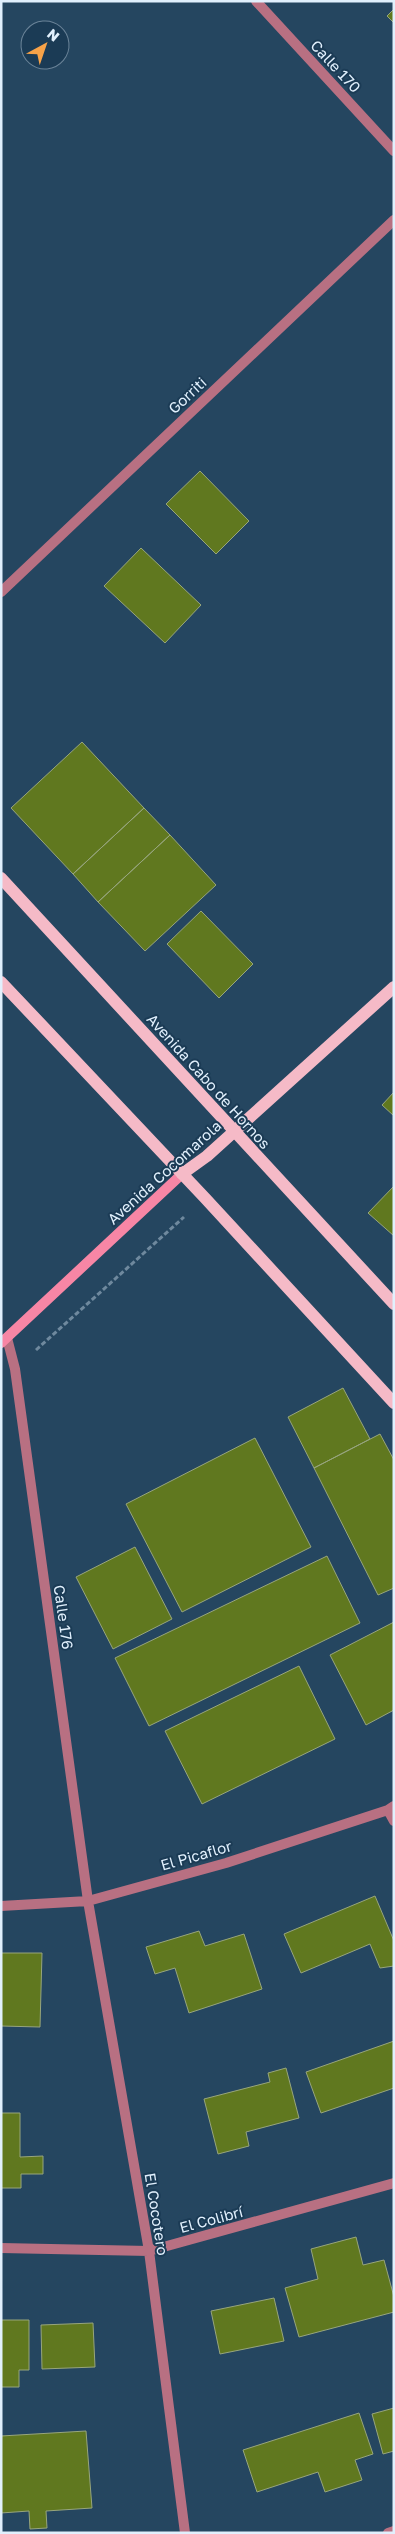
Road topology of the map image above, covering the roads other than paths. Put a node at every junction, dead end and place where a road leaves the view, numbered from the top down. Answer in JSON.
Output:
{"nodes":[{"id":1,"x":256,"y":1,"type":"edge"},
{"id":2,"x":394,"y":151,"type":"edge"},
{"id":3,"x":394,"y":220,"type":"edge"},
{"id":4,"x":1,"y":592,"type":"edge"},
{"id":5,"x":1,"y":878,"type":"edge"},
{"id":6,"x":1,"y":982,"type":"edge"},
{"id":7,"x":394,"y":987,"type":"edge"},
{"id":8,"x":234,"y":1132,"type":"junction"},
{"id":9,"x":182,"y":1174,"type":"junction"},
{"id":10,"x":394,"y":1304,"type":"edge"},
{"id":11,"x":4,"y":1341,"type":"edge"},
{"id":12,"x":394,"y":1403,"type":"edge"},
{"id":13,"x":391,"y":1808,"type":"edge"},
{"id":14,"x":394,"y":1821,"type":"edge"},
{"id":15,"x":88,"y":1901,"type":"junction"},
{"id":16,"x":1,"y":1906,"type":"edge"},
{"id":17,"x":394,"y":2183,"type":"edge"},
{"id":18,"x":1,"y":2248,"type":"edge"},
{"id":19,"x":149,"y":2251,"type":"junction"},
{"id":20,"x":394,"y":2531,"type":"edge"},
{"id":21,"x":185,"y":2533,"type":"edge"},
{"id":22,"x":388,"y":2533,"type":"edge"}],
"edges":[{"from":1,"to":2,"type":"street","name":"Calle 170"},
{"from":3,"to":4,"type":"street","name":"Gorriti"},
{"from":5,"to":8,"type":"main road","name":"Avenida Cabo de Hornos"},
{"from":6,"to":9,"type":"main road"},
{"from":7,"to":8,"type":"main road","name":"Avenida Cocomarola"},
{"from":8,"to":9,"type":"main road","name":"Avenida Cocomarola"},
{"from":8,"to":10,"type":"main road","name":"Avenida Cabo de Hornos"},
{"from":9,"to":11,"type":"main road","name":"Avenida Cocomarola"},
{"from":9,"to":12,"type":"main road"},
{"from":11,"to":15,"type":"street","name":"Calle 176"},
{"from":13,"to":14,"type":"street"},
{"from":13,"to":15,"type":"street","name":"El Picaflor"},
{"from":15,"to":16,"type":"street","name":"El Picaflor"},
{"from":15,"to":19,"type":"street","name":"El Cocotero"},
{"from":17,"to":19,"type":"street","name":"El Colibrí"},
{"from":18,"to":19,"type":"street","name":"El Colibrí"},
{"from":19,"to":21,"type":"street","name":"El Cocotero"},
{"from":20,"to":22,"type":"street"}]}
